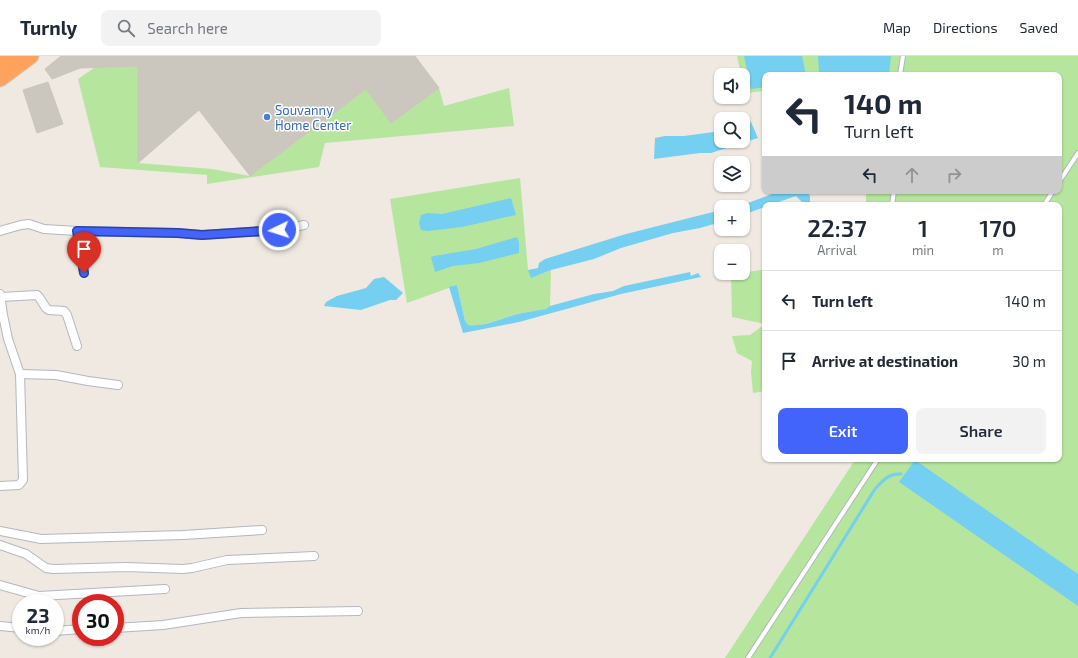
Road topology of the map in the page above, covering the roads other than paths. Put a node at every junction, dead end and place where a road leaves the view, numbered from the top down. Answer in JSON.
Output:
{"nodes":[{"id":1,"x":10,"y":56,"type":"edge"},
{"id":2,"x":31,"y":56,"type":"edge"},
{"id":3,"x":903,"y":56,"type":"edge"},
{"id":4,"x":0,"y":63,"type":"edge"},
{"id":5,"x":900,"y":72,"type":"edge"},
{"id":6,"x":0,"y":79,"type":"edge"},
{"id":7,"x":1078,"y":152,"type":"edge"},
{"id":8,"x":1062,"y":177,"type":"edge"},
{"id":9,"x":304,"y":225,"type":"dead end"},
{"id":10,"x":0,"y":231,"type":"edge"},
{"id":11,"x":77,"y":231,"type":"junction"},
{"id":12,"x":84,"y":273,"type":"dead end"},
{"id":13,"x":1,"y":295,"type":"edge"},
{"id":14,"x":77,"y":346,"type":"dead end"},
{"id":15,"x":20,"y":374,"type":"junction"},
{"id":16,"x":118,"y":385,"type":"dead end"},
{"id":17,"x":876,"y":462,"type":"edge"},
{"id":18,"x":0,"y":486,"type":"edge"},
{"id":19,"x":262,"y":530,"type":"dead end"},
{"id":20,"x":0,"y":531,"type":"edge"},
{"id":21,"x":0,"y":545,"type":"edge"},
{"id":22,"x":314,"y":556,"type":"dead end"},
{"id":23,"x":0,"y":585,"type":"edge"},
{"id":24,"x":165,"y":589,"type":"dead end"},
{"id":25,"x":358,"y":610,"type":"dead end"},
{"id":26,"x":0,"y":626,"type":"edge"},
{"id":27,"x":12,"y":627,"type":"edge"},
{"id":28,"x":124,"y":627,"type":"edge"},
{"id":29,"x":748,"y":658,"type":"edge"}],
"edges":[{"from":1,"to":4,"type":"highway"},
{"from":2,"to":6,"type":"highway"},
{"from":3,"to":5,"type":"lane"},
{"from":7,"to":8,"type":"lane"},
{"from":9,"to":11,"type":"street"},
{"from":10,"to":11,"type":"street"},
{"from":11,"to":12,"type":"street"},
{"from":13,"to":14,"type":"street"},
{"from":13,"to":15,"type":"street"},
{"from":15,"to":16,"type":"street"},
{"from":15,"to":18,"type":"street"},
{"from":17,"to":29,"type":"lane"},
{"from":19,"to":20,"type":"street"},
{"from":21,"to":22,"type":"street"},
{"from":23,"to":24,"type":"street"},
{"from":25,"to":28,"type":"street"},
{"from":26,"to":27,"type":"street"}]}
